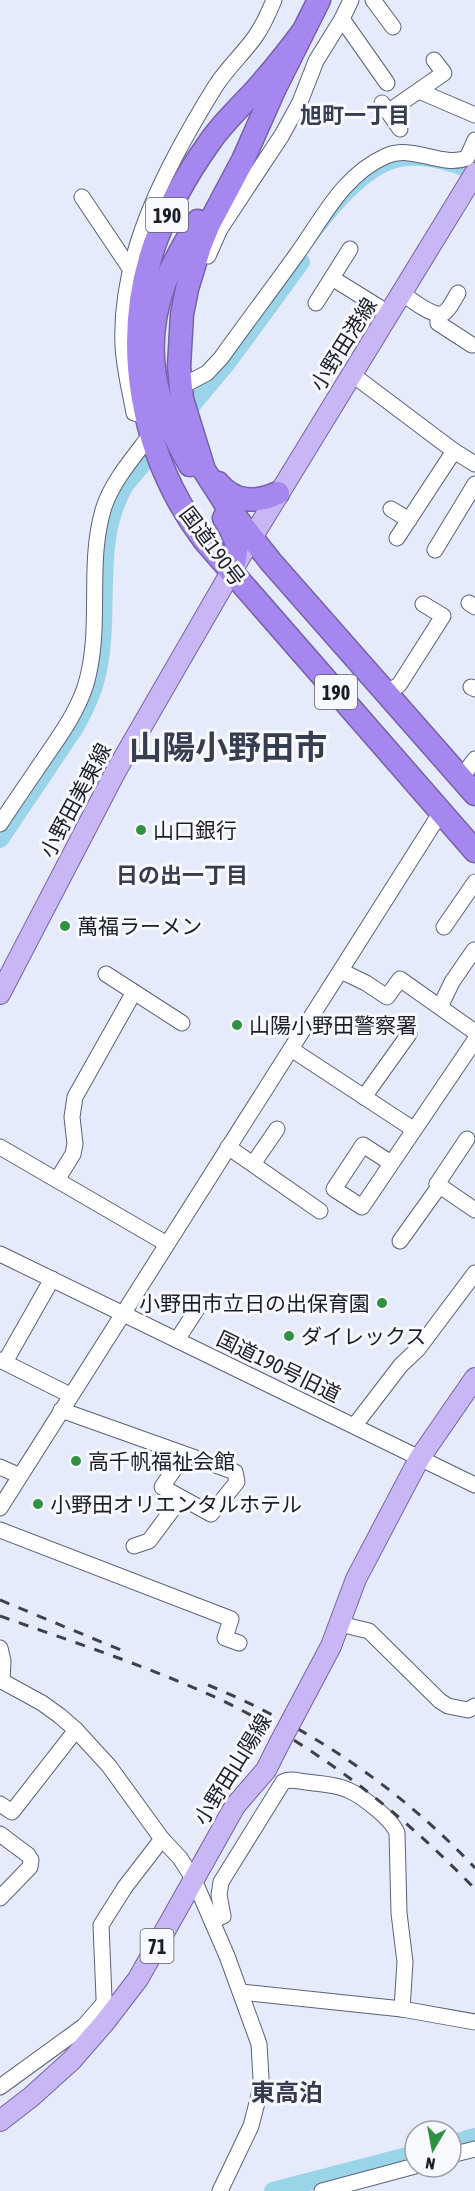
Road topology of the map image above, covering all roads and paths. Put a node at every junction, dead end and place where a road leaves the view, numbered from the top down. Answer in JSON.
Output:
{"nodes":[{"id":1,"x":274,"y":0,"type":"edge"},
{"id":2,"x":319,"y":0,"type":"edge"},
{"id":3,"x":351,"y":0,"type":"edge"},
{"id":4,"x":373,"y":0,"type":"edge"},
{"id":5,"x":342,"y":19,"type":"junction"},
{"id":6,"x":393,"y":27,"type":"dead end"},
{"id":7,"x":302,"y":33,"type":"junction"},
{"id":8,"x":434,"y":60,"type":"dead end"},
{"id":9,"x":387,"y":83,"type":"dead end"},
{"id":10,"x":274,"y":90,"type":"junction"},
{"id":11,"x":418,"y":91,"type":"junction"},
{"id":12,"x":475,"y":115,"type":"edge"},
{"id":13,"x":400,"y":129,"type":"dead end"},
{"id":14,"x":475,"y":140,"type":"edge"},
{"id":15,"x":473,"y":177,"type":"edge"},
{"id":16,"x":82,"y":197,"type":"dead end"},
{"id":17,"x":350,"y":249,"type":"dead end"},
{"id":18,"x":131,"y":270,"type":"junction"},
{"id":19,"x":332,"y":278,"type":"junction"},
{"id":20,"x":458,"y":293,"type":"dead end"},
{"id":21,"x":402,"y":294,"type":"junction"},
{"id":22,"x":316,"y":303,"type":"dead end"},
{"id":23,"x":390,"y":314,"type":"junction"},
{"id":24,"x":438,"y":315,"type":"junction"},
{"id":25,"x":472,"y":345,"type":"dead end"},
{"id":26,"x":353,"y":375,"type":"junction"},
{"id":27,"x":184,"y":410,"type":"junction"},
{"id":28,"x":154,"y":432,"type":"junction"},
{"id":29,"x":454,"y":451,"type":"junction"},
{"id":30,"x":475,"y":464,"type":"edge"},
{"id":31,"x":475,"y":484,"type":"edge"},
{"id":32,"x":278,"y":493,"type":"junction"},
{"id":33,"x":391,"y":509,"type":"dead end"},
{"id":34,"x":409,"y":520,"type":"junction"},
{"id":35,"x":397,"y":538,"type":"dead end"},
{"id":36,"x":253,"y":539,"type":"junction"},
{"id":37,"x":435,"y":550,"type":"dead end"},
{"id":38,"x":231,"y":572,"type":"junction"},
{"id":39,"x":423,"y":604,"type":"dead end"},
{"id":40,"x":386,"y":693,"type":"junction"},
{"id":41,"x":475,"y":759,"type":"edge"},
{"id":42,"x":468,"y":786,"type":"edge"},
{"id":43,"x":441,"y":812,"type":"junction"},
{"id":44,"x":0,"y":824,"type":"edge"},
{"id":45,"x":475,"y":851,"type":"edge"},
{"id":46,"x":475,"y":882,"type":"edge"},
{"id":47,"x":444,"y":927,"type":"dead end"},
{"id":48,"x":474,"y":950,"type":"edge"},
{"id":49,"x":7,"y":967,"type":"edge"},
{"id":50,"x":341,"y":971,"type":"junction"},
{"id":51,"x":106,"y":974,"type":"dead end"},
{"id":52,"x":134,"y":993,"type":"junction"},
{"id":53,"x":0,"y":994,"type":"edge"},
{"id":54,"x":440,"y":1007,"type":"junction"},
{"id":55,"x":182,"y":1023,"type":"dead end"},
{"id":56,"x":475,"y":1032,"type":"edge"},
{"id":57,"x":409,"y":1034,"type":"dead end"},
{"id":58,"x":475,"y":1040,"type":"edge"},
{"id":59,"x":291,"y":1049,"type":"junction"},
{"id":60,"x":364,"y":1097,"type":"junction"},
{"id":61,"x":413,"y":1129,"type":"junction"},
{"id":62,"x":277,"y":1130,"type":"dead end"},
{"id":63,"x":467,"y":1139,"type":"dead end"},
{"id":64,"x":0,"y":1147,"type":"edge"},
{"id":65,"x":228,"y":1147,"type":"junction"},
{"id":66,"x":391,"y":1163,"type":"dead end"},
{"id":67,"x":253,"y":1164,"type":"junction"},
{"id":68,"x":57,"y":1180,"type":"junction"},
{"id":69,"x":437,"y":1184,"type":"junction"},
{"id":70,"x":475,"y":1210,"type":"edge"},
{"id":71,"x":320,"y":1211,"type":"dead end"},
{"id":72,"x":400,"y":1241,"type":"dead end"},
{"id":73,"x":167,"y":1244,"type":"junction"},
{"id":74,"x":0,"y":1254,"type":"edge"},
{"id":75,"x":475,"y":1273,"type":"edge"},
{"id":76,"x":52,"y":1279,"type":"junction"},
{"id":77,"x":197,"y":1309,"type":"dead end"},
{"id":78,"x":123,"y":1314,"type":"junction"},
{"id":79,"x":177,"y":1340,"type":"junction"},
{"id":80,"x":2,"y":1361,"type":"edge"},
{"id":81,"x":475,"y":1378,"type":"edge"},
{"id":82,"x":70,"y":1395,"type":"junction"},
{"id":83,"x":61,"y":1410,"type":"junction"},
{"id":84,"x":355,"y":1425,"type":"junction"},
{"id":85,"x":184,"y":1455,"type":"junction"},
{"id":86,"x":419,"y":1459,"type":"junction"},
{"id":87,"x":0,"y":1467,"type":"edge"},
{"id":88,"x":20,"y":1476,"type":"junction"},
{"id":89,"x":475,"y":1485,"type":"edge"},
{"id":90,"x":182,"y":1498,"type":"junction"},
{"id":91,"x":0,"y":1508,"type":"edge"},
{"id":92,"x":0,"y":1530,"type":"edge"},
{"id":93,"x":134,"y":1546,"type":"dead end"},
{"id":94,"x":340,"y":1623,"type":"junction"},
{"id":95,"x":239,"y":1643,"type":"dead end"},
{"id":96,"x":0,"y":1648,"type":"edge"},
{"id":97,"x":1,"y":1681,"type":"edge"},
{"id":98,"x":475,"y":1706,"type":"edge"},
{"id":99,"x":76,"y":1730,"type":"junction"},
{"id":100,"x":0,"y":1804,"type":"edge"},
{"id":101,"x":14,"y":1814,"type":"dead end"},
{"id":102,"x":0,"y":1834,"type":"edge"},
{"id":103,"x":162,"y":1839,"type":"junction"},
{"id":104,"x":194,"y":1881,"type":"junction"},
{"id":105,"x":0,"y":1898,"type":"edge"},
{"id":106,"x":212,"y":1921,"type":"junction"},
{"id":107,"x":241,"y":1992,"type":"junction"},
{"id":108,"x":402,"y":2009,"type":"junction"},
{"id":109,"x":105,"y":2013,"type":"junction"},
{"id":110,"x":475,"y":2022,"type":"edge"},
{"id":111,"x":0,"y":2087,"type":"edge"},
{"id":112,"x":0,"y":2121,"type":"edge"},
{"id":113,"x":403,"y":2169,"type":"edge"},
{"id":114,"x":220,"y":2191,"type":"edge"},
{"id":115,"x":322,"y":2191,"type":"edge"}],
"edges":[{"from":1,"to":18,"type":"street"},
{"from":2,"to":7,"type":"highway","name":"国道190号","number":"190"},
{"from":3,"to":5,"type":"street"},
{"from":4,"to":6,"type":"street"},
{"from":5,"to":9,"type":"street"},
{"from":5,"to":27,"type":"street"},
{"from":7,"to":10,"type":"highway","name":"国道190号","number":"190"},
{"from":7,"to":28,"type":"highway","name":"国道190号","number":"190"},
{"from":8,"to":11,"type":"street"},
{"from":10,"to":27,"type":"highway","name":"国道190号","number":"190"},
{"from":10,"to":28,"type":"highway"},
{"from":11,"to":12,"type":"street"},
{"from":11,"to":13,"type":"street"},
{"from":14,"to":27,"type":"street"},
{"from":15,"to":21,"type":"main road","name":"小野田港線"},
{"from":16,"to":18,"type":"street"},
{"from":17,"to":19,"type":"street"},
{"from":18,"to":28,"type":"street"},
{"from":19,"to":22,"type":"street"},
{"from":19,"to":23,"type":"street"},
{"from":20,"to":24,"type":"street"},
{"from":21,"to":23,"type":"main road","name":"小野田港線"},
{"from":21,"to":24,"type":"street"},
{"from":23,"to":26,"type":"main road","name":"小野田港線"},
{"from":24,"to":25,"type":"street"},
{"from":26,"to":29,"type":"street"},
{"from":26,"to":32,"type":"main road","name":"小野田港線"},
{"from":27,"to":28,"type":"highway"},
{"from":27,"to":32,"type":"highway"},
{"from":27,"to":36,"type":"highway","name":"国道190号","number":"190"},
{"from":27,"to":38,"type":"highway"},
{"from":28,"to":38,"type":"highway","name":"国道190号","number":"190"},
{"from":28,"to":44,"type":"street"},
{"from":29,"to":30,"type":"street"},
{"from":29,"to":34,"type":"street"},
{"from":31,"to":37,"type":"street"},
{"from":32,"to":36,"type":"main road","name":"小野田港線"},
{"from":33,"to":34,"type":"street"},
{"from":34,"to":35,"type":"street"},
{"from":36,"to":38,"type":"main road","name":"小野田美東線"},
{"from":36,"to":40,"type":"highway","name":"国道190号","number":"190"},
{"from":38,"to":43,"type":"highway","name":"国道190号","number":"190"},
{"from":38,"to":49,"type":"main road","name":"小野田美東線"},
{"from":39,"to":40,"type":"street"},
{"from":40,"to":42,"type":"highway","name":"国道190号","number":"190"},
{"from":41,"to":42,"type":"street"},
{"from":43,"to":45,"type":"highway","name":"国道190号","number":"190"},
{"from":43,"to":50,"type":"street"},
{"from":46,"to":47,"type":"street"},
{"from":48,"to":54,"type":"street"},
{"from":49,"to":53,"type":"main road","name":"小野田美東線"},
{"from":50,"to":54,"type":"street"},
{"from":50,"to":59,"type":"street"},
{"from":51,"to":52,"type":"street"},
{"from":52,"to":55,"type":"street"},
{"from":52,"to":68,"type":"street"},
{"from":54,"to":56,"type":"street"},
{"from":57,"to":60,"type":"street"},
{"from":58,"to":61,"type":"street"},
{"from":59,"to":60,"type":"street"},
{"from":59,"to":65,"type":"street"},
{"from":60,"to":61,"type":"street"},
{"from":61,"to":66,"type":"street"},
{"from":62,"to":67,"type":"street"},
{"from":63,"to":69,"type":"street"},
{"from":64,"to":68,"type":"street"},
{"from":65,"to":67,"type":"street"},
{"from":65,"to":73,"type":"street"},
{"from":67,"to":71,"type":"street"},
{"from":68,"to":73,"type":"street"},
{"from":69,"to":70,"type":"street"},
{"from":69,"to":72,"type":"street"},
{"from":73,"to":78,"type":"street"},
{"from":74,"to":76,"type":"street","name":"国道190号旧道"},
{"from":75,"to":84,"type":"street"},
{"from":76,"to":78,"type":"street","name":"国道190号旧道"},
{"from":76,"to":80,"type":"street"},
{"from":77,"to":79,"type":"street"},
{"from":78,"to":79,"type":"street","name":"国道190号旧道"},
{"from":78,"to":82,"type":"street"},
{"from":79,"to":84,"type":"street","name":"国道190号旧道"},
{"from":80,"to":82,"type":"street"},
{"from":81,"to":86,"type":"main road","name":"小野田山陽線","number":"71"},
{"from":82,"to":83,"type":"street"},
{"from":83,"to":85,"type":"street"},
{"from":83,"to":88,"type":"street"},
{"from":84,"to":86,"type":"street","name":"国道190号旧道"},
{"from":85,"to":90,"type":"street"},
{"from":85,"to":90,"type":"street"},
{"from":86,"to":89,"type":"street","name":"国道190号旧道"},
{"from":86,"to":94,"type":"main road","name":"小野田山陽線","number":"71"},
{"from":87,"to":88,"type":"street"},
{"from":88,"to":91,"type":"street"},
{"from":90,"to":93,"type":"street"},
{"from":92,"to":95,"type":"street"},
{"from":94,"to":98,"type":"street"},
{"from":94,"to":104,"type":"main road","name":"小野田山陽線","number":"71","bridge":true},
{"from":96,"to":97,"type":"street"},
{"from":97,"to":99,"type":"street"},
{"from":99,"to":100,"type":"street"},
{"from":99,"to":103,"type":"street"},
{"from":101,"to":102,"type":"street"},
{"from":102,"to":105,"type":"street"},
{"from":103,"to":104,"type":"street"},
{"from":103,"to":109,"type":"street"},
{"from":104,"to":106,"type":"street"},
{"from":104,"to":109,"type":"main road","name":"小野田山陽線","number":"71"},
{"from":106,"to":107,"type":"street"},
{"from":106,"to":108,"type":"street"},
{"from":107,"to":108,"type":"street"},
{"from":107,"to":114,"type":"street"},
{"from":108,"to":110,"type":"street"},
{"from":109,"to":111,"type":"street"},
{"from":109,"to":112,"type":"main road","name":"小野田山陽線","number":"71"},
{"from":113,"to":115,"type":"street"}]}
